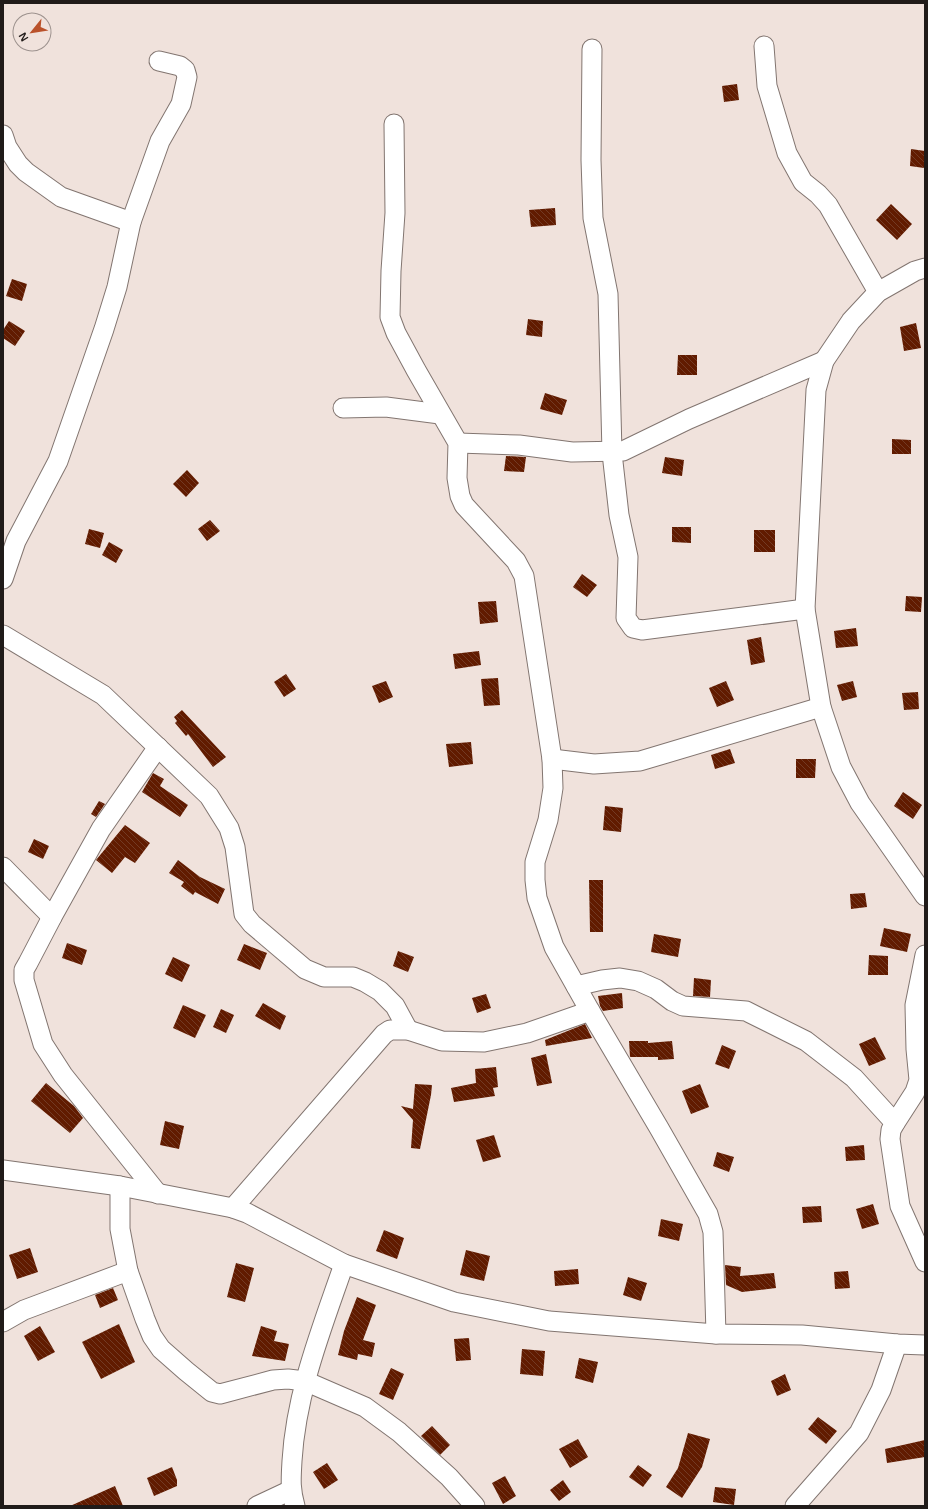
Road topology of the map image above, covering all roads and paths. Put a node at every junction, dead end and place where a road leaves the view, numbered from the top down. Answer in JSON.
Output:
{"nodes":[{"id":1,"x":764,"y":46,"type":"dead end"},
{"id":2,"x":592,"y":49,"type":"dead end"},
{"id":3,"x":159,"y":61,"type":"dead end"},
{"id":4,"x":394,"y":124,"type":"dead end"},
{"id":5,"x":3,"y":135,"type":"edge"},
{"id":6,"x":131,"y":222,"type":"junction"},
{"id":7,"x":925,"y":268,"type":"edge"},
{"id":8,"x":878,"y":292,"type":"junction"},
{"id":9,"x":824,"y":361,"type":"junction"},
{"id":10,"x":343,"y":408,"type":"dead end"},
{"id":11,"x":440,"y":414,"type":"junction"},
{"id":12,"x":458,"y":443,"type":"junction"},
{"id":13,"x":612,"y":453,"type":"junction"},
{"id":14,"x":3,"y":579,"type":"edge"},
{"id":15,"x":805,"y":609,"type":"junction"},
{"id":16,"x":3,"y":634,"type":"edge"},
{"id":17,"x":821,"y":707,"type":"junction"},
{"id":18,"x":158,"y":747,"type":"junction"},
{"id":19,"x":552,"y":759,"type":"junction"},
{"id":20,"x":3,"y":867,"type":"edge"},
{"id":21,"x":925,"y":896,"type":"edge"},
{"id":22,"x":52,"y":917,"type":"junction"},
{"id":23,"x":925,"y":955,"type":"edge"},
{"id":24,"x":576,"y":986,"type":"junction"},
{"id":25,"x":590,"y":1012,"type":"junction"},
{"id":26,"x":408,"y":1030,"type":"junction"},
{"id":27,"x":894,"y":1123,"type":"junction"},
{"id":28,"x":3,"y":1170,"type":"edge"},
{"id":29,"x":120,"y":1186,"type":"junction"},
{"id":30,"x":158,"y":1194,"type":"junction"},
{"id":31,"x":233,"y":1208,"type":"junction"},
{"id":32,"x":925,"y":1262,"type":"edge"},
{"id":33,"x":344,"y":1264,"type":"junction"},
{"id":34,"x":128,"y":1271,"type":"junction"},
{"id":35,"x":3,"y":1322,"type":"edge"},
{"id":36,"x":716,"y":1334,"type":"junction"},
{"id":37,"x":897,"y":1344,"type":"junction"},
{"id":38,"x":925,"y":1345,"type":"edge"},
{"id":39,"x":304,"y":1381,"type":"junction"},
{"id":40,"x":293,"y":1498,"type":"edge"},
{"id":41,"x":257,"y":1506,"type":"edge"},
{"id":42,"x":475,"y":1506,"type":"edge"},
{"id":43,"x":795,"y":1506,"type":"edge"}],
"edges":[{"from":1,"to":8,"type":"street"},
{"from":2,"to":13,"type":"street"},
{"from":3,"to":6,"type":"street"},
{"from":4,"to":11,"type":"street"},
{"from":5,"to":6,"type":"street"},
{"from":6,"to":14,"type":"street"},
{"from":7,"to":8,"type":"street"},
{"from":8,"to":9,"type":"street"},
{"from":9,"to":13,"type":"street"},
{"from":9,"to":15,"type":"street"},
{"from":10,"to":11,"type":"street"},
{"from":11,"to":12,"type":"street"},
{"from":12,"to":13,"type":"street"},
{"from":12,"to":19,"type":"street"},
{"from":13,"to":15,"type":"street"},
{"from":15,"to":17,"type":"street"},
{"from":16,"to":18,"type":"street"},
{"from":17,"to":19,"type":"street"},
{"from":17,"to":21,"type":"street"},
{"from":18,"to":22,"type":"street"},
{"from":18,"to":26,"type":"street"},
{"from":19,"to":24,"type":"street"},
{"from":20,"to":22,"type":"street"},
{"from":22,"to":30,"type":"street"},
{"from":23,"to":27,"type":"street"},
{"from":24,"to":25,"type":"street"},
{"from":24,"to":27,"type":"street"},
{"from":25,"to":26,"type":"street"},
{"from":25,"to":36,"type":"street"},
{"from":26,"to":31,"type":"street"},
{"from":27,"to":32,"type":"street"},
{"from":28,"to":29,"type":"street"},
{"from":29,"to":30,"type":"street"},
{"from":29,"to":34,"type":"street"},
{"from":30,"to":31,"type":"street"},
{"from":31,"to":33,"type":"street"},
{"from":33,"to":36,"type":"street"},
{"from":33,"to":39,"type":"street"},
{"from":34,"to":35,"type":"street"},
{"from":34,"to":39,"type":"street"},
{"from":36,"to":37,"type":"street"},
{"from":37,"to":38,"type":"street"},
{"from":37,"to":43,"type":"street"},
{"from":39,"to":40,"type":"street"},
{"from":39,"to":42,"type":"street"},
{"from":40,"to":41,"type":"street"}]}
